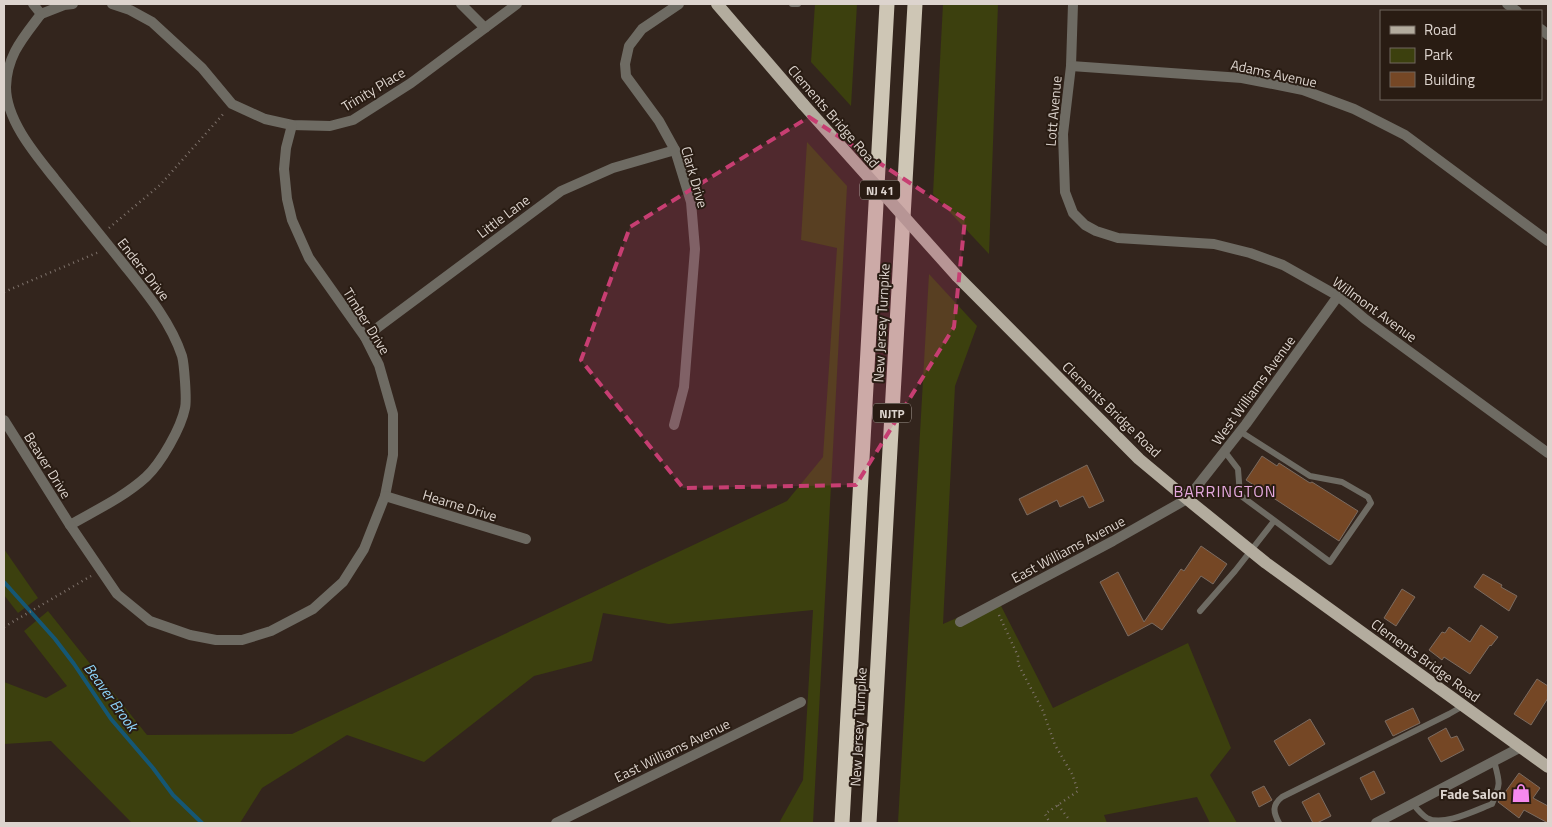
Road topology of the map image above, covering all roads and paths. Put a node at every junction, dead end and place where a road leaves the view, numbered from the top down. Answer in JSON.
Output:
{"nodes":[{"id":1,"x":32,"y":4,"type":"edge"},
{"id":2,"x":73,"y":4,"type":"edge"},
{"id":3,"x":112,"y":4,"type":"edge"},
{"id":4,"x":461,"y":4,"type":"edge"},
{"id":5,"x":517,"y":4,"type":"edge"},
{"id":6,"x":679,"y":4,"type":"edge"},
{"id":7,"x":718,"y":4,"type":"edge"},
{"id":8,"x":792,"y":4,"type":"edge"},
{"id":9,"x":798,"y":4,"type":"edge"},
{"id":10,"x":888,"y":4,"type":"edge"},
{"id":11,"x":915,"y":4,"type":"edge"},
{"id":12,"x":1073,"y":4,"type":"edge"},
{"id":13,"x":41,"y":14,"type":"junction"},
{"id":14,"x":485,"y":28,"type":"junction"},
{"id":15,"x":1070,"y":66,"type":"junction"},
{"id":16,"x":232,"y":104,"type":"junction"},
{"id":17,"x":292,"y":125,"type":"junction"},
{"id":18,"x":675,"y":150,"type":"junction"},
{"id":19,"x":1078,"y":218,"type":"joint"},
{"id":20,"x":100,"y":235,"type":"junction"},
{"id":21,"x":1548,"y":241,"type":"edge"},
{"id":22,"x":110,"y":247,"type":"junction"},
{"id":23,"x":4,"y":292,"type":"edge"},
{"id":24,"x":1338,"y":296,"type":"junction"},
{"id":25,"x":365,"y":337,"type":"junction"},
{"id":26,"x":4,"y":420,"type":"edge"},
{"id":27,"x":674,"y":425,"type":"dead end"},
{"id":28,"x":1241,"y":432,"type":"junction"},
{"id":29,"x":1225,"y":452,"type":"junction"},
{"id":30,"x":1548,"y":453,"type":"edge"},
{"id":31,"x":385,"y":496,"type":"junction"},
{"id":32,"x":1188,"y":500,"type":"junction"},
{"id":33,"x":1274,"y":521,"type":"junction"},
{"id":34,"x":70,"y":525,"type":"junction"},
{"id":35,"x":526,"y":539,"type":"dead end"},
{"id":36,"x":1250,"y":550,"type":"junction"},
{"id":37,"x":101,"y":570,"type":"junction"},
{"id":38,"x":1200,"y":611,"type":"dead end"},
{"id":39,"x":998,"y":614,"type":"dead end"},
{"id":40,"x":960,"y":622,"type":"dead end"},
{"id":41,"x":4,"y":627,"type":"edge"},
{"id":42,"x":801,"y":702,"type":"dead end"},
{"id":43,"x":1463,"y":706,"type":"junction"},
{"id":44,"x":1521,"y":747,"type":"junction"},
{"id":45,"x":1494,"y":762,"type":"junction"},
{"id":46,"x":1548,"y":767,"type":"edge"},
{"id":47,"x":1413,"y":804,"type":"junction"},
{"id":48,"x":1058,"y":805,"type":"junction"},
{"id":49,"x":1068,"y":818,"type":"dead end"},
{"id":50,"x":556,"y":823,"type":"edge"},
{"id":51,"x":842,"y":823,"type":"edge"},
{"id":52,"x":869,"y":823,"type":"edge"},
{"id":53,"x":1050,"y":823,"type":"edge"},
{"id":54,"x":1279,"y":823,"type":"edge"},
{"id":55,"x":1376,"y":823,"type":"edge"}],
"edges":[{"from":1,"to":13,"type":"street"},
{"from":2,"to":13,"type":"street"},
{"from":3,"to":16,"type":"street","name":"Trinity Place"},
{"from":4,"to":14,"type":"street"},
{"from":5,"to":14,"type":"street","name":"Trinity Place"},
{"from":6,"to":18,"type":"street","name":"Clark Drive"},
{"from":7,"to":32,"type":"main road","name":"Clements Bridge Road","number":"NJ 41","bridge":true},
{"from":8,"to":9,"type":"lane"},
{"from":10,"to":51,"type":"highway","name":"New Jersey Turnpike","number":"NJTP"},
{"from":11,"to":52,"type":"highway","name":"New Jersey Turnpike","number":"NJTP"},
{"from":12,"to":15,"type":"street","name":"Lott Avenue"},
{"from":13,"to":20,"type":"street","name":"Enders Drive"},
{"from":14,"to":17,"type":"street","name":"Trinity Place"},
{"from":15,"to":19,"type":"street","name":"Lott Avenue"},
{"from":15,"to":21,"type":"street","name":"Adams Avenue"},
{"from":16,"to":17,"type":"street","name":"Trinity Place"},
{"from":16,"to":20,"type":"path"},
{"from":17,"to":25,"type":"street","name":"Timber Drive"},
{"from":18,"to":25,"type":"street","name":"Little Lane"},
{"from":18,"to":27,"type":"street","name":"Clark Drive"},
{"from":19,"to":24,"type":"street","name":"Willmont Avenue"},
{"from":20,"to":22,"type":"street","name":"Enders Drive"},
{"from":22,"to":23,"type":"path"},
{"from":22,"to":34,"type":"street","name":"Enders Drive"},
{"from":24,"to":28,"type":"street","name":"West Williams Avenue"},
{"from":24,"to":30,"type":"street","name":"Willmont Avenue"},
{"from":25,"to":31,"type":"street","name":"Timber Drive"},
{"from":26,"to":34,"type":"street","name":"Beaver Drive"},
{"from":28,"to":29,"type":"street","name":"West Williams Avenue"},
{"from":28,"to":33,"type":"lane"},
{"from":29,"to":32,"type":"street","name":"West Williams Avenue"},
{"from":29,"to":33,"type":"lane"},
{"from":31,"to":35,"type":"street","name":"Hearne Drive"},
{"from":31,"to":37,"type":"street","name":"Timber Drive"},
{"from":32,"to":36,"type":"main road","name":"Clements Bridge Road","number":"NJ 41"},
{"from":32,"to":40,"type":"street","name":"East Williams Avenue"},
{"from":33,"to":36,"type":"lane"},
{"from":34,"to":37,"type":"street","name":"Timber Drive"},
{"from":36,"to":38,"type":"lane"},
{"from":36,"to":43,"type":"main road","name":"Clements Bridge Road","number":"NJ 41"},
{"from":37,"to":41,"type":"path"},
{"from":39,"to":48,"type":"path"},
{"from":42,"to":50,"type":"street","name":"East Williams Avenue"},
{"from":43,"to":44,"type":"main road","name":"Clements Bridge Road","number":"NJ 41"},
{"from":43,"to":54,"type":"lane"},
{"from":44,"to":45,"type":"street"},
{"from":44,"to":46,"type":"main road","name":"Clements Bridge Road","number":"NJ 41"},
{"from":45,"to":47,"type":"street"},
{"from":45,"to":47,"type":"lane"},
{"from":47,"to":55,"type":"street"},
{"from":48,"to":49,"type":"path"},
{"from":48,"to":53,"type":"path"}]}
